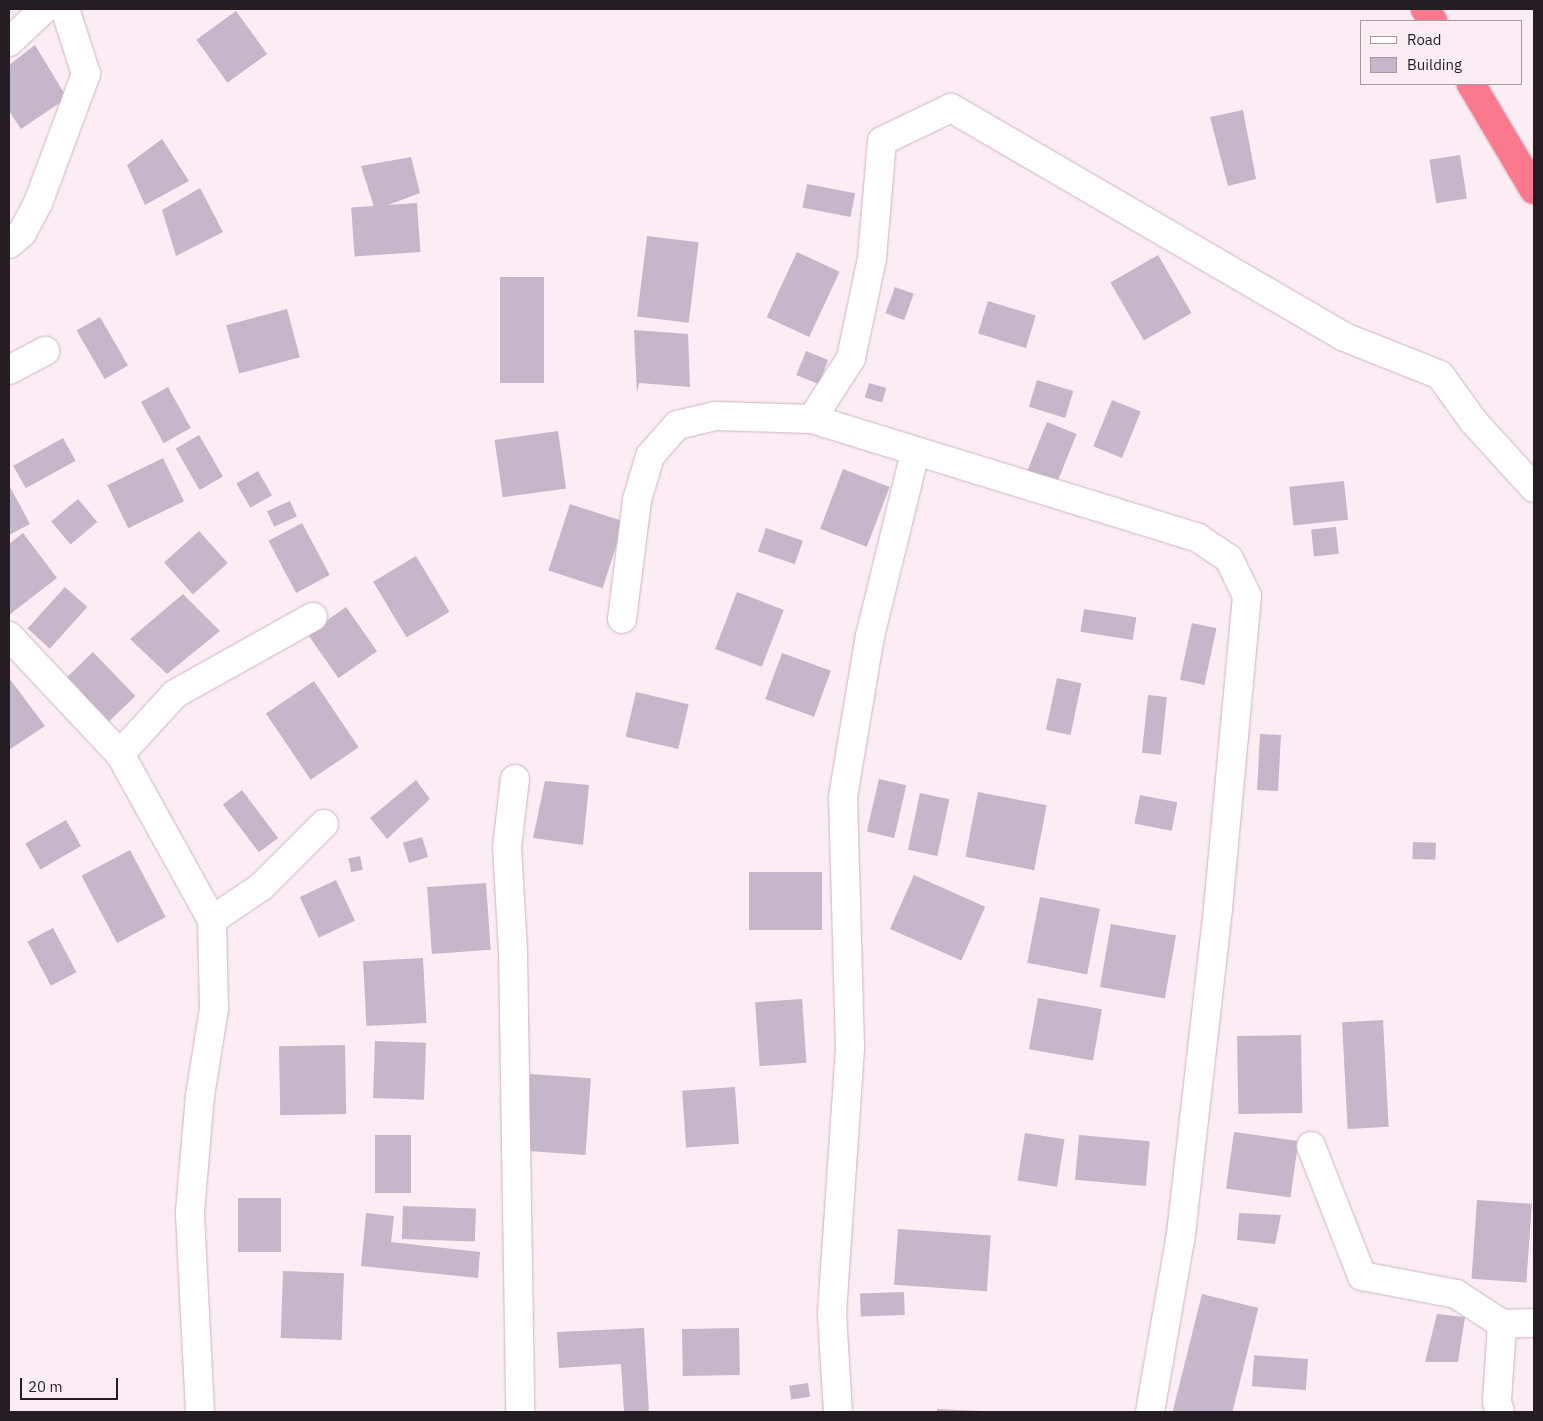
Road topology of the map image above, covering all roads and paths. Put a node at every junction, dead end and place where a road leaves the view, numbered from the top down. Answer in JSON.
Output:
{"nodes":[{"id":1,"x":44,"y":9,"type":"edge"},
{"id":2,"x":65,"y":9,"type":"edge"},
{"id":3,"x":1426,"y":9,"type":"edge"},
{"id":4,"x":1432,"y":20,"type":"edge"},
{"id":5,"x":9,"y":42,"type":"edge"},
{"id":6,"x":1471,"y":85,"type":"edge"},
{"id":7,"x":1534,"y":190,"type":"edge"},
{"id":8,"x":9,"y":244,"type":"edge"},
{"id":9,"x":45,"y":351,"type":"dead end"},
{"id":10,"x":9,"y":370,"type":"edge"},
{"id":11,"x":812,"y":419,"type":"junction"},
{"id":12,"x":915,"y":453,"type":"junction"},
{"id":13,"x":1534,"y":488,"type":"edge"},
{"id":14,"x":313,"y":617,"type":"dead end"},
{"id":15,"x":622,"y":619,"type":"dead end"},
{"id":16,"x":11,"y":645,"type":"edge"},
{"id":17,"x":120,"y":754,"type":"junction"},
{"id":18,"x":515,"y":779,"type":"dead end"},
{"id":19,"x":324,"y":824,"type":"dead end"},
{"id":20,"x":212,"y":920,"type":"junction"},
{"id":21,"x":1311,"y":1146,"type":"dead end"},
{"id":22,"x":1534,"y":1323,"type":"edge"},
{"id":23,"x":1502,"y":1324,"type":"junction"},
{"id":24,"x":200,"y":1412,"type":"edge"},
{"id":25,"x":520,"y":1412,"type":"edge"},
{"id":26,"x":838,"y":1412,"type":"edge"},
{"id":27,"x":1150,"y":1412,"type":"edge"},
{"id":28,"x":1500,"y":1412,"type":"edge"}],
"edges":[{"from":1,"to":5,"type":"street"},
{"from":2,"to":8,"type":"street"},
{"from":3,"to":4,"type":"highway"},
{"from":6,"to":7,"type":"highway"},
{"from":9,"to":10,"type":"street"},
{"from":11,"to":12,"type":"street"},
{"from":11,"to":13,"type":"street"},
{"from":11,"to":15,"type":"street"},
{"from":12,"to":26,"type":"street"},
{"from":12,"to":27,"type":"street"},
{"from":14,"to":17,"type":"street"},
{"from":16,"to":17,"type":"street"},
{"from":17,"to":20,"type":"street"},
{"from":18,"to":25,"type":"street"},
{"from":19,"to":20,"type":"street"},
{"from":20,"to":24,"type":"street"},
{"from":21,"to":23,"type":"street"},
{"from":22,"to":23,"type":"street"},
{"from":23,"to":28,"type":"street"}]}
